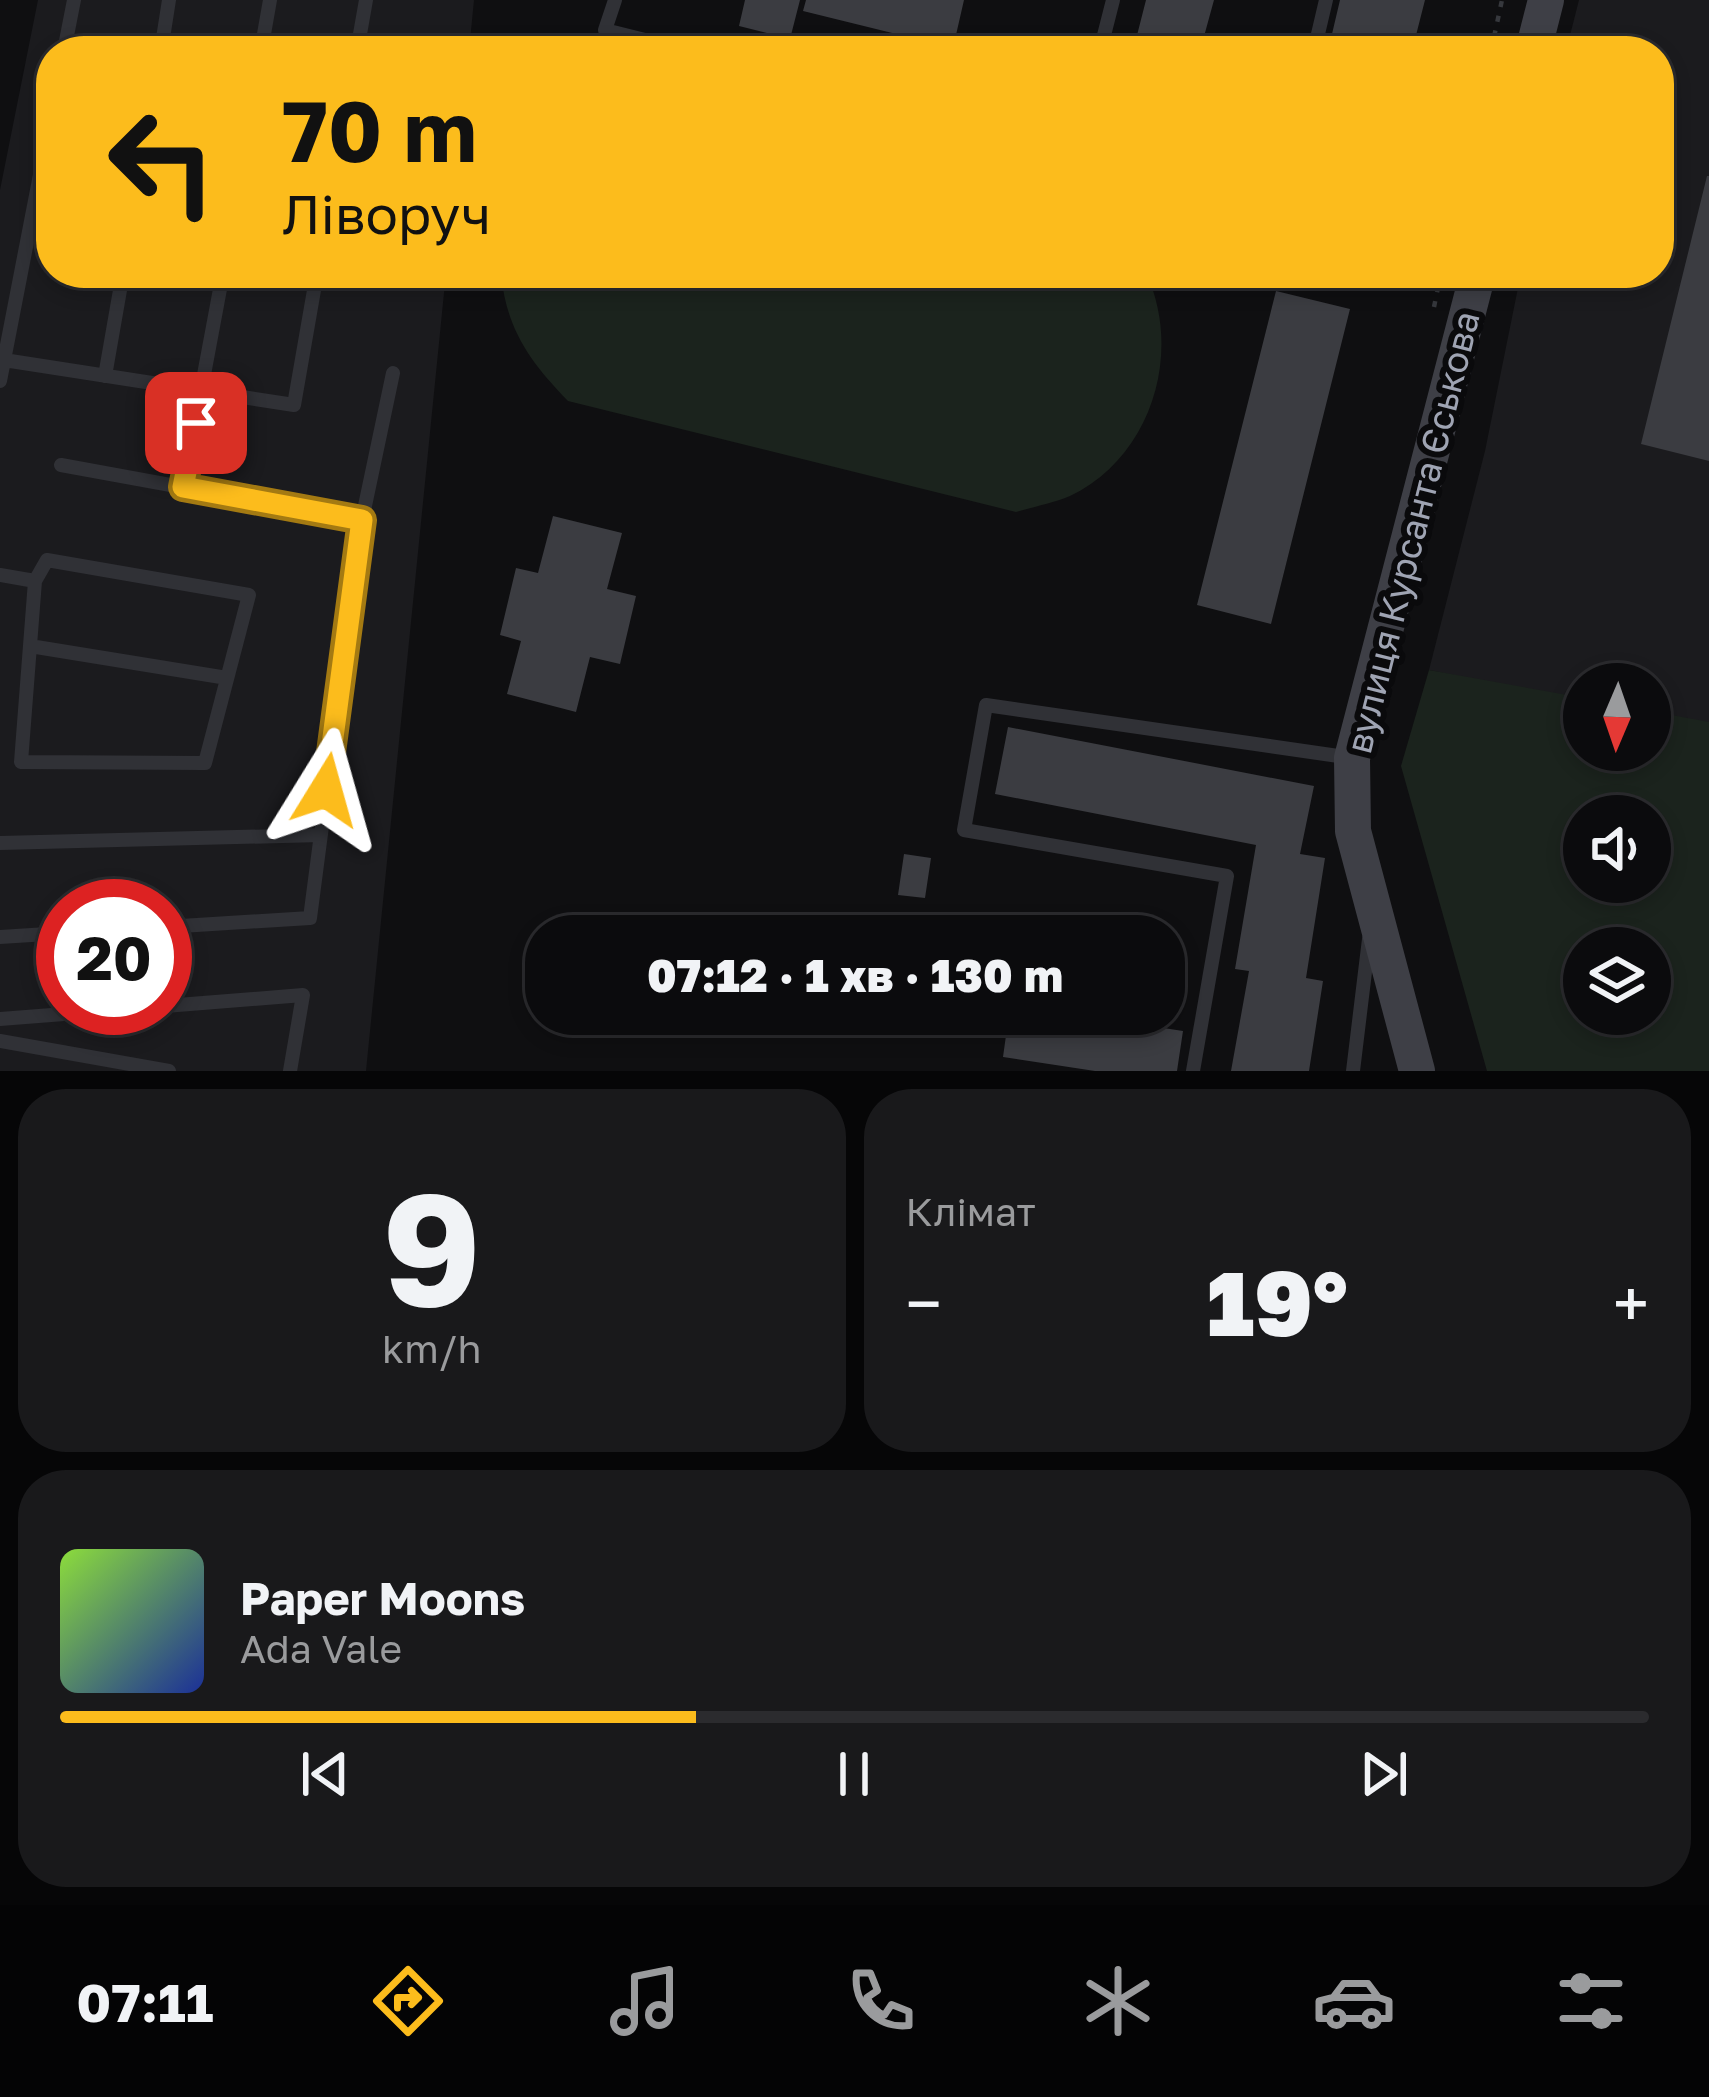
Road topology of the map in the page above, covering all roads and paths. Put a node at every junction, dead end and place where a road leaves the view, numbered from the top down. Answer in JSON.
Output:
{"nodes":[{"id":1,"x":74,"y":0,"type":"edge"},
{"id":2,"x":169,"y":0,"type":"edge"},
{"id":3,"x":270,"y":0,"type":"edge"},
{"id":4,"x":366,"y":0,"type":"edge"},
{"id":5,"x":615,"y":0,"type":"edge"},
{"id":6,"x":1113,"y":0,"type":"edge"},
{"id":7,"x":1325,"y":0,"type":"edge"},
{"id":8,"x":1502,"y":0,"type":"edge"},
{"id":9,"x":1546,"y":0,"type":"edge"},
{"id":10,"x":67,"y":36,"type":"edge"},
{"id":11,"x":163,"y":36,"type":"edge"},
{"id":12,"x":264,"y":36,"type":"edge"},
{"id":13,"x":360,"y":36,"type":"edge"},
{"id":14,"x":629,"y":36,"type":"edge"},
{"id":15,"x":1104,"y":36,"type":"edge"},
{"id":16,"x":1317,"y":36,"type":"edge"},
{"id":17,"x":1494,"y":36,"type":"edge"},
{"id":18,"x":1538,"y":36,"type":"edge"},
{"id":19,"x":36,"y":195,"type":"edge"},
{"id":20,"x":120,"y":288,"type":"edge"},
{"id":21,"x":220,"y":288,"type":"edge"},
{"id":22,"x":314,"y":288,"type":"edge"},
{"id":23,"x":1474,"y":288,"type":"edge"},
{"id":24,"x":4,"y":360,"type":"junction"},
{"id":25,"x":393,"y":373,"type":"dead end"},
{"id":26,"x":105,"y":376,"type":"junction"},
{"id":27,"x":0,"y":381,"type":"edge"},
{"id":28,"x":203,"y":391,"type":"junction"},
{"id":29,"x":61,"y":465,"type":"dead end"},
{"id":30,"x":183,"y":487,"type":"junction"},
{"id":31,"x":362,"y":520,"type":"junction"},
{"id":32,"x":0,"y":575,"type":"edge"},
{"id":33,"x":35,"y":581,"type":"junction"},
{"id":34,"x":30,"y":646,"type":"junction"},
{"id":35,"x":227,"y":677,"type":"junction"},
{"id":36,"x":1352,"y":758,"type":"junction"},
{"id":37,"x":320,"y":835,"type":"junction"},
{"id":38,"x":0,"y":843,"type":"edge"},
{"id":39,"x":1370,"y":908,"type":"junction"},
{"id":40,"x":192,"y":925,"type":"edge"},
{"id":41,"x":36,"y":935,"type":"edge"},
{"id":42,"x":0,"y":937,"type":"edge"},
{"id":43,"x":192,"y":1004,"type":"edge"},
{"id":44,"x":36,"y":1016,"type":"edge"},
{"id":45,"x":0,"y":1019,"type":"edge"},
{"id":46,"x":0,"y":1040,"type":"edge"},
{"id":47,"x":170,"y":1071,"type":"edge"},
{"id":48,"x":290,"y":1071,"type":"edge"},
{"id":49,"x":1193,"y":1071,"type":"edge"},
{"id":50,"x":1354,"y":1071,"type":"edge"},
{"id":51,"x":1417,"y":1071,"type":"edge"}],
"edges":[{"from":1,"to":10,"type":"lane"},
{"from":2,"to":11,"type":"lane"},
{"from":3,"to":12,"type":"lane"},
{"from":4,"to":13,"type":"lane"},
{"from":5,"to":14,"type":"lane"},
{"from":6,"to":15,"type":"lane"},
{"from":7,"to":16,"type":"lane"},
{"from":8,"to":17,"type":"path"},
{"from":9,"to":18,"type":"street"},
{"from":19,"to":24,"type":"lane"},
{"from":20,"to":26,"type":"lane"},
{"from":21,"to":28,"type":"lane"},
{"from":22,"to":28,"type":"lane"},
{"from":23,"to":36,"type":"street","name":"вулиця Курсанта Єськова"},
{"from":24,"to":26,"type":"lane"},
{"from":24,"to":27,"type":"lane"},
{"from":25,"to":31,"type":"lane"},
{"from":26,"to":28,"type":"lane"},
{"from":28,"to":30,"type":"lane"},
{"from":29,"to":30,"type":"lane"},
{"from":30,"to":31,"type":"lane"},
{"from":31,"to":37,"type":"lane"},
{"from":32,"to":33,"type":"lane"},
{"from":33,"to":34,"type":"lane"},
{"from":33,"to":35,"type":"lane"},
{"from":34,"to":35,"type":"lane"},
{"from":34,"to":35,"type":"lane"},
{"from":36,"to":39,"type":"street","name":"вулиця Курсанта Єськова"},
{"from":36,"to":49,"type":"lane"},
{"from":37,"to":38,"type":"lane"},
{"from":37,"to":40,"type":"lane"},
{"from":39,"to":50,"type":"lane"},
{"from":39,"to":51,"type":"street","name":"вулиця Курсанта Єськова"},
{"from":41,"to":42,"type":"lane"},
{"from":43,"to":48,"type":"lane"},
{"from":44,"to":45,"type":"lane"},
{"from":46,"to":47,"type":"lane"}]}
